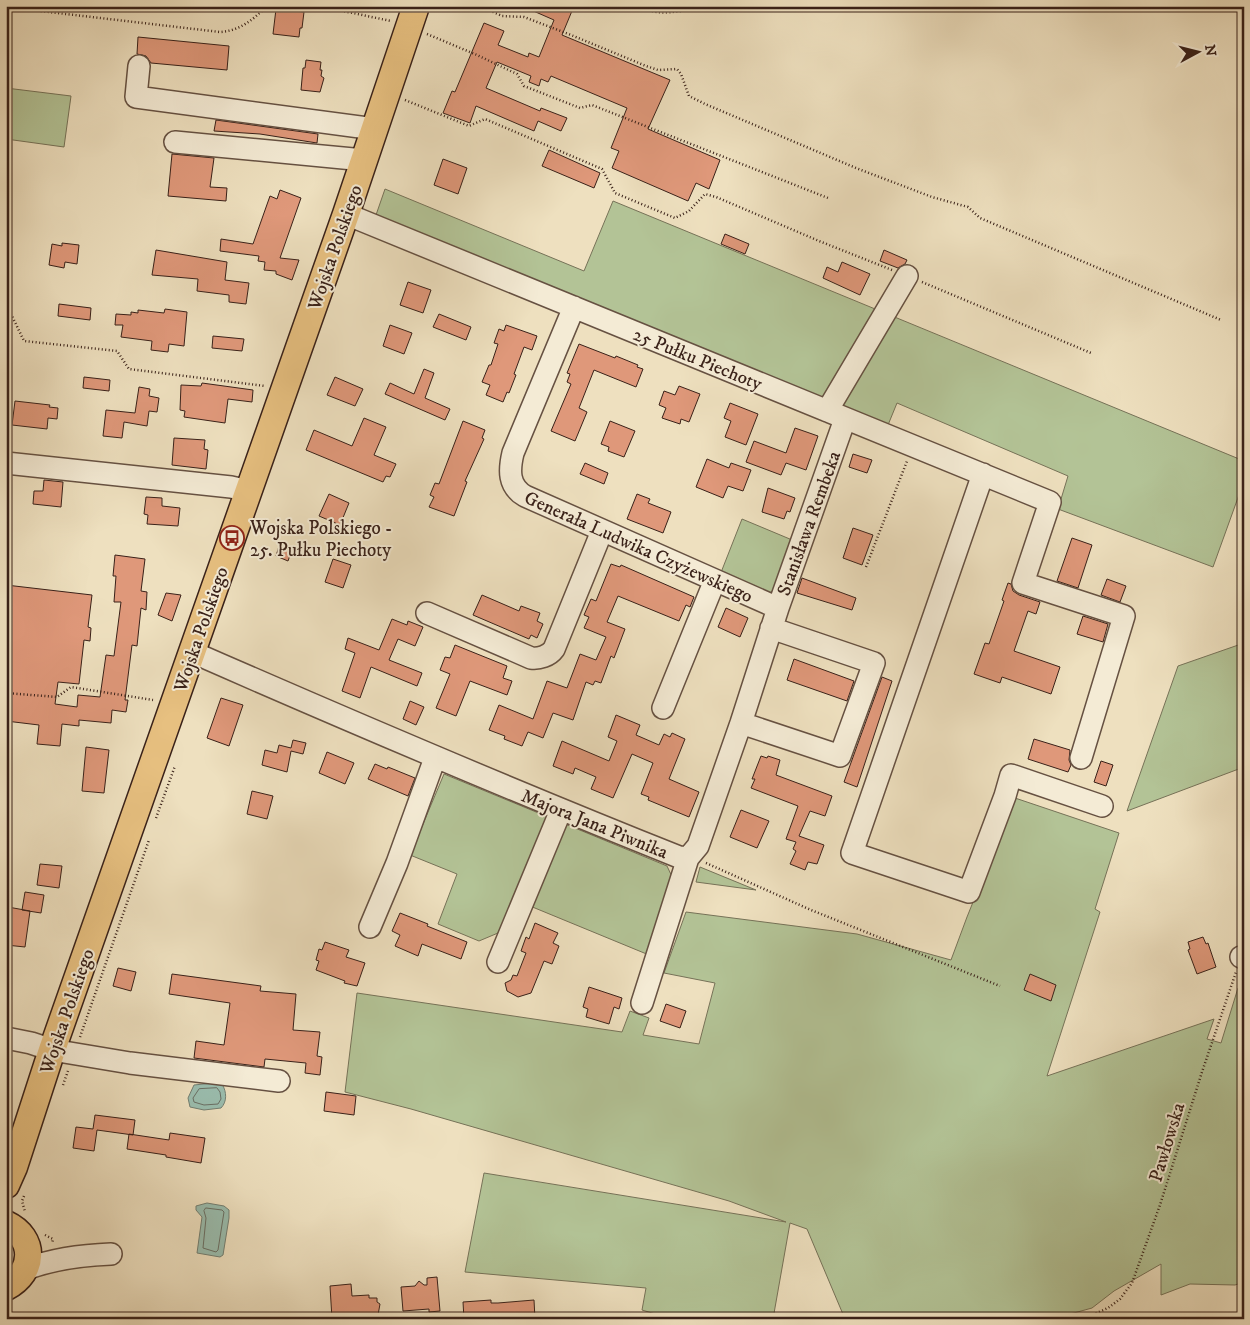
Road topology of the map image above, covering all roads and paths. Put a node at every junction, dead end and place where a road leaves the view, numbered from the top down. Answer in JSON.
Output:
{"nodes":[{"id":1,"x":266,"y":6,"type":"edge"},
{"id":2,"x":299,"y":6,"type":"edge"},
{"id":3,"x":480,"y":6,"type":"edge"},
{"id":4,"x":639,"y":6,"type":"edge"},
{"id":5,"x":6,"y":7,"type":"edge"},
{"id":6,"x":681,"y":10,"type":"dead end"},
{"id":7,"x":413,"y":16,"type":"edge"},
{"id":8,"x":139,"y":66,"type":"dead end"},
{"id":9,"x":387,"y":93,"type":"junction"},
{"id":10,"x":375,"y":129,"type":"junction"},
{"id":11,"x":175,"y":142,"type":"dead end"},
{"id":12,"x":364,"y":160,"type":"junction"},
{"id":13,"x":828,"y":198,"type":"dead end"},
{"id":14,"x":346,"y":214,"type":"junction"},
{"id":15,"x":907,"y":276,"type":"junction"},
{"id":16,"x":574,"y":307,"type":"junction"},
{"id":17,"x":6,"y":315,"type":"edge"},
{"id":18,"x":1221,"y":320,"type":"dead end"},
{"id":19,"x":1091,"y":353,"type":"dead end"},
{"id":20,"x":284,"y":391,"type":"junction"},
{"id":21,"x":836,"y":415,"type":"junction"},
{"id":22,"x":913,"y":446,"type":"junction"},
{"id":23,"x":6,"y":463,"type":"edge"},
{"id":24,"x":982,"y":474,"type":"junction"},
{"id":25,"x":249,"y":491,"type":"junction"},
{"id":26,"x":602,"y":531,"type":"junction"},
{"id":27,"x":866,"y":566,"type":"dead end"},
{"id":28,"x":715,"y":580,"type":"junction"},
{"id":29,"x":778,"y":608,"type":"junction"},
{"id":30,"x":427,"y":613,"type":"dead end"},
{"id":31,"x":771,"y":628,"type":"junction"},
{"id":32,"x":192,"y":652,"type":"junction"},
{"id":33,"x":6,"y":693,"type":"edge"},
{"id":34,"x":663,"y":708,"type":"dead end"},
{"id":35,"x":173,"y":709,"type":"junction"},
{"id":36,"x":741,"y":723,"type":"junction"},
{"id":37,"x":435,"y":758,"type":"junction"},
{"id":38,"x":1081,"y":758,"type":"dead end"},
{"id":39,"x":1102,"y":806,"type":"dead end"},
{"id":40,"x":561,"y":810,"type":"junction"},
{"id":41,"x":688,"y":858,"type":"junction"},
{"id":42,"x":370,"y":927,"type":"dead end"},
{"id":43,"x":1242,"y":958,"type":"edge"},
{"id":44,"x":498,"y":962,"type":"dead end"},
{"id":45,"x":1000,"y":986,"type":"dead end"},
{"id":46,"x":642,"y":1003,"type":"dead end"},
{"id":47,"x":6,"y":1038,"type":"edge"},
{"id":48,"x":52,"y":1050,"type":"junction"},
{"id":49,"x":279,"y":1081,"type":"dead end"},
{"id":50,"x":12,"y":1160,"type":"edge"},
{"id":51,"x":16,"y":1231,"type":"edge"},
{"id":52,"x":111,"y":1254,"type":"dead end"},
{"id":53,"x":88,"y":1255,"type":"junction"},
{"id":54,"x":26,"y":1269,"type":"junction"},
{"id":55,"x":6,"y":1287,"type":"edge"},
{"id":56,"x":1083,"y":1319,"type":"edge"}],
"edges":[{"from":1,"to":5,"type":"path"},
{"from":2,"to":7,"type":"path"},
{"from":3,"to":18,"type":"path"},
{"from":4,"to":6,"type":"path"},
{"from":7,"to":9,"type":"main road","name":"Wojska Polskiego"},
{"from":7,"to":13,"type":"path"},
{"from":8,"to":10,"type":"street"},
{"from":9,"to":10,"type":"main road","name":"Wojska Polskiego"},
{"from":9,"to":15,"type":"path"},
{"from":10,"to":12,"type":"main road","name":"Wojska Polskiego"},
{"from":11,"to":12,"type":"street"},
{"from":12,"to":14,"type":"main road","name":"Wojska Polskiego"},
{"from":14,"to":16,"type":"street","name":"25 Pułku Piechoty"},
{"from":14,"to":20,"type":"main road","name":"Wojska Polskiego"},
{"from":15,"to":19,"type":"path"},
{"from":15,"to":21,"type":"street","name":"Stanisława Rembeka"},
{"from":16,"to":21,"type":"street","name":"25 Pułku Piechoty"},
{"from":16,"to":26,"type":"street","name":"Generała Ludwika Czyżewskiego"},
{"from":17,"to":20,"type":"path"},
{"from":20,"to":25,"type":"main road","name":"Wojska Polskiego"},
{"from":21,"to":22,"type":"street","name":"25 Pułku Piechoty"},
{"from":21,"to":29,"type":"street","name":"Stanisława Rembeka"},
{"from":22,"to":24,"type":"street","name":"25 Pułku Piechoty"},
{"from":22,"to":27,"type":"path"},
{"from":23,"to":25,"type":"street"},
{"from":24,"to":38,"type":"street","name":"25 Pułku Piechoty"},
{"from":24,"to":39,"type":"street"},
{"from":25,"to":32,"type":"main road","name":"Wojska Polskiego"},
{"from":26,"to":28,"type":"street","name":"Generała Ludwika Czyżewskiego"},
{"from":26,"to":30,"type":"street"},
{"from":28,"to":29,"type":"street","name":"Generała Ludwika Czyżewskiego"},
{"from":28,"to":34,"type":"street"},
{"from":29,"to":31,"type":"street","name":"Stanisława Rembeka"},
{"from":31,"to":36,"type":"street","name":"Stanisława Rembeka"},
{"from":31,"to":36,"type":"street"},
{"from":32,"to":35,"type":"main road","name":"Wojska Polskiego"},
{"from":32,"to":37,"type":"street","name":"Majora Jana Piwnika"},
{"from":33,"to":35,"type":"path"},
{"from":35,"to":48,"type":"main road","name":"Wojska Polskiego"},
{"from":36,"to":41,"type":"street","name":"Stanisława Rembeka"},
{"from":37,"to":40,"type":"street","name":"Majora Jana Piwnika"},
{"from":37,"to":42,"type":"street"},
{"from":40,"to":41,"type":"street","name":"Majora Jana Piwnika"},
{"from":40,"to":44,"type":"street"},
{"from":41,"to":45,"type":"path","name":"Majora Jana Piwnika"},
{"from":41,"to":46,"type":"street","name":"Stanisława Rembeka"},
{"from":43,"to":56,"type":"path","name":"Pawłowska"},
{"from":47,"to":48,"type":"street"},
{"from":48,"to":49,"type":"street"},
{"from":48,"to":50,"type":"main road","name":"Wojska Polskiego"},
{"from":50,"to":51,"type":"main road","name":"Wojska Polskiego"},
{"from":51,"to":53,"type":"street"},
{"from":51,"to":54,"type":"main road","name":"Wojska Polskiego"},
{"from":52,"to":53,"type":"street"},
{"from":53,"to":54,"type":"street"},
{"from":54,"to":55,"type":"main road"}]}
